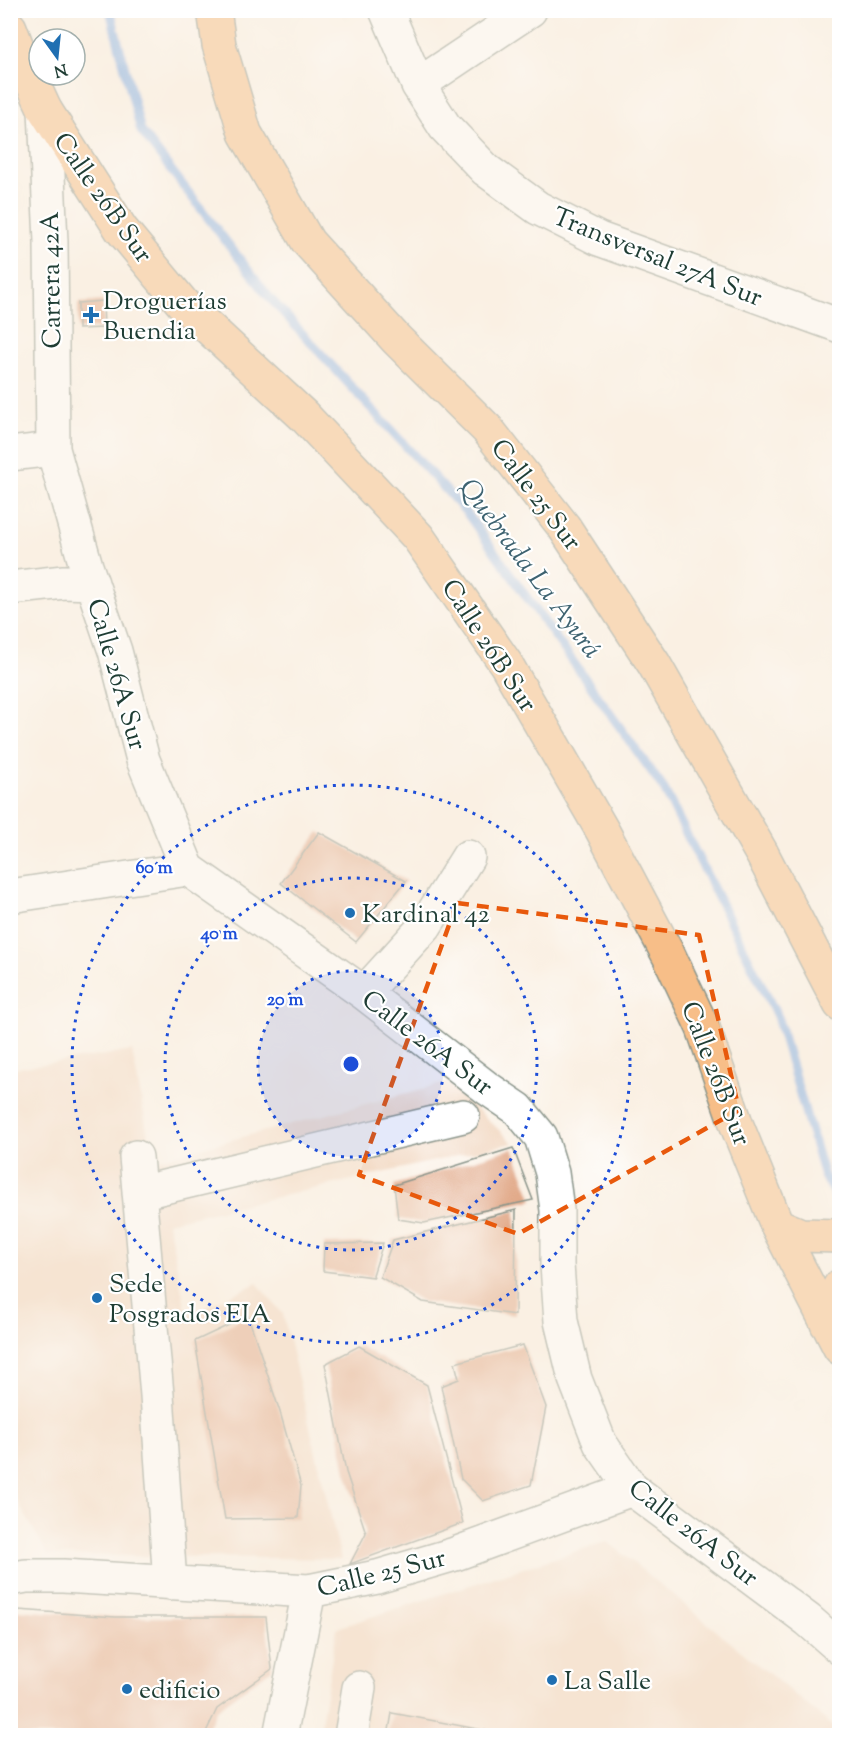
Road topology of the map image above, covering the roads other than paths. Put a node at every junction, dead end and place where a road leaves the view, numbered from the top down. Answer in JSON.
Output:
{"nodes":[{"id":1,"x":214,"y":10,"type":"edge"},
{"id":2,"x":386,"y":10,"type":"edge"},
{"id":3,"x":530,"y":10,"type":"edge"},
{"id":4,"x":10,"y":28,"type":"edge"},
{"id":5,"x":418,"y":85,"type":"junction"},
{"id":6,"x":45,"y":110,"type":"junction"},
{"id":7,"x":840,"y":326,"type":"edge"},
{"id":8,"x":53,"y":449,"type":"junction"},
{"id":9,"x":10,"y":454,"type":"edge"},
{"id":10,"x":92,"y":583,"type":"junction"},
{"id":11,"x":10,"y":588,"type":"edge"},
{"id":12,"x":468,"y":857,"type":"dead end"},
{"id":13,"x":188,"y":869,"type":"junction"},
{"id":14,"x":10,"y":896,"type":"edge"},
{"id":15,"x":364,"y":993,"type":"junction"},
{"id":16,"x":840,"y":1004,"type":"edge"},
{"id":17,"x":463,"y":1116,"type":"dead end"},
{"id":18,"x":136,"y":1157,"type":"dead end"},
{"id":19,"x":139,"y":1193,"type":"junction"},
{"id":20,"x":777,"y":1226,"type":"junction"},
{"id":21,"x":829,"y":1237,"type":"edge"},
{"id":22,"x":840,"y":1286,"type":"edge"},
{"id":23,"x":833,"y":1336,"type":"edge"},
{"id":24,"x":632,"y":1489,"type":"junction"},
{"id":25,"x":10,"y":1579,"type":"edge"},
{"id":26,"x":170,"y":1582,"type":"junction"},
{"id":27,"x":309,"y":1590,"type":"junction"},
{"id":28,"x":840,"y":1648,"type":"edge"},
{"id":29,"x":358,"y":1688,"type":"dead end"},
{"id":30,"x":279,"y":1736,"type":"edge"},
{"id":31,"x":351,"y":1736,"type":"edge"}],
"edges":[{"from":1,"to":16,"type":"main road","name":"Calle 25 Sur"},
{"from":2,"to":5,"type":"street","name":"Transversal 27A Sur"},
{"from":3,"to":5,"type":"street"},
{"from":4,"to":6,"type":"main road","name":"Calle 26B Sur"},
{"from":5,"to":7,"type":"street","name":"Transversal 27A Sur"},
{"from":6,"to":8,"type":"street","name":"Carrera 42A"},
{"from":6,"to":20,"type":"main road","name":"Calle 26B Sur"},
{"from":8,"to":9,"type":"street"},
{"from":8,"to":10,"type":"street","name":"Calle 26A Sur"},
{"from":10,"to":11,"type":"street"},
{"from":10,"to":13,"type":"street","name":"Calle 26A Sur"},
{"from":12,"to":15,"type":"street"},
{"from":13,"to":14,"type":"street"},
{"from":13,"to":15,"type":"street","name":"Calle 26A Sur"},
{"from":15,"to":24,"type":"street","name":"Calle 26A Sur"},
{"from":17,"to":19,"type":"street"},
{"from":18,"to":19,"type":"street"},
{"from":19,"to":26,"type":"street"},
{"from":20,"to":21,"type":"main road"},
{"from":20,"to":23,"type":"main road","name":"Calle 26B Sur"},
{"from":22,"to":23,"type":"main road"},
{"from":24,"to":27,"type":"street","name":"Calle 25 Sur"},
{"from":24,"to":28,"type":"street","name":"Calle 26A Sur"},
{"from":25,"to":26,"type":"street","name":"Calle 25 Sur"},
{"from":26,"to":27,"type":"street","name":"Calle 25 Sur"},
{"from":27,"to":30,"type":"street"},
{"from":29,"to":31,"type":"street"}]}
